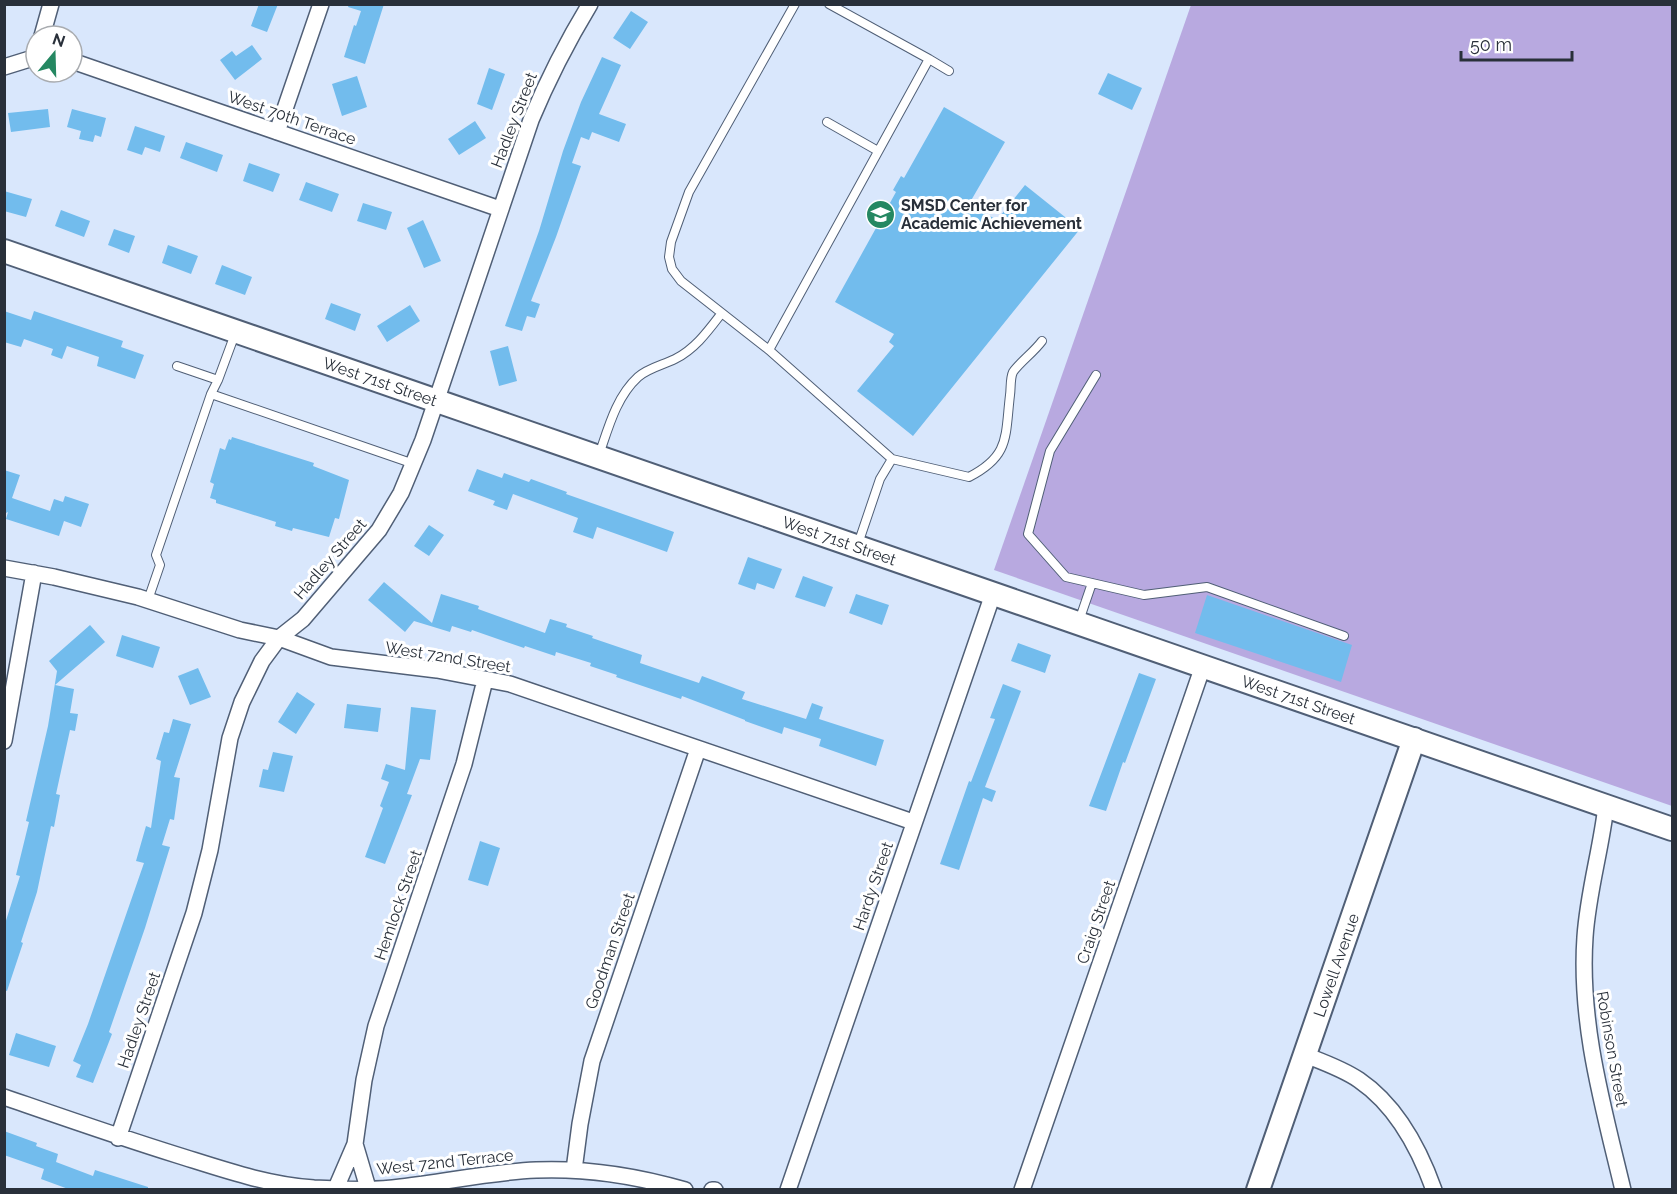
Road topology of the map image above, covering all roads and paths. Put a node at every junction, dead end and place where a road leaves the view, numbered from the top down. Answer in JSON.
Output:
{"nodes":[{"id":1,"x":51,"y":4,"type":"edge"},
{"id":2,"x":321,"y":4,"type":"edge"},
{"id":3,"x":591,"y":4,"type":"edge"},
{"id":4,"x":795,"y":4,"type":"edge"},
{"id":5,"x":829,"y":4,"type":"edge"},
{"id":6,"x":45,"y":24,"type":"edge"},
{"id":7,"x":929,"y":59,"type":"junction"},
{"id":8,"x":24,"y":60,"type":"edge"},
{"id":9,"x":84,"y":65,"type":"edge"},
{"id":10,"x":4,"y":67,"type":"edge"},
{"id":11,"x":949,"y":71,"type":"dead end"},
{"id":12,"x":827,"y":122,"type":"dead end"},
{"id":13,"x":277,"y":132,"type":"junction"},
{"id":14,"x":879,"y":151,"type":"junction"},
{"id":15,"x":500,"y":209,"type":"junction"},
{"id":16,"x":4,"y":252,"type":"edge"},
{"id":17,"x":721,"y":314,"type":"junction"},
{"id":18,"x":236,"y":332,"type":"junction"},
{"id":19,"x":1042,"y":341,"type":"dead end"},
{"id":20,"x":769,"y":350,"type":"junction"},
{"id":21,"x":177,"y":366,"type":"dead end"},
{"id":22,"x":1096,"y":375,"type":"dead end"},
{"id":23,"x":218,"y":380,"type":"junction"},
{"id":24,"x":211,"y":394,"type":"junction"},
{"id":25,"x":435,"y":401,"type":"junction"},
{"id":26,"x":598,"y":457,"type":"junction"},
{"id":27,"x":892,"y":459,"type":"junction"},
{"id":28,"x":414,"y":464,"type":"junction"},
{"id":29,"x":858,"y":547,"type":"junction"},
{"id":30,"x":4,"y":568,"type":"edge"},
{"id":31,"x":34,"y":573,"type":"junction"},
{"id":32,"x":1092,"y":583,"type":"junction"},
{"id":33,"x":993,"y":594,"type":"junction"},
{"id":34,"x":148,"y":600,"type":"junction"},
{"id":35,"x":1078,"y":623,"type":"junction"},
{"id":36,"x":1344,"y":636,"type":"dead end"},
{"id":37,"x":279,"y":638,"type":"junction"},
{"id":38,"x":1203,"y":666,"type":"junction"},
{"id":39,"x":485,"y":680,"type":"junction"},
{"id":40,"x":1414,"y":739,"type":"junction"},
{"id":41,"x":4,"y":741,"type":"edge"},
{"id":42,"x":698,"y":749,"type":"junction"},
{"id":43,"x":1606,"y":806,"type":"junction"},
{"id":44,"x":913,"y":822,"type":"junction"},
{"id":45,"x":1672,"y":829,"type":"edge"},
{"id":46,"x":1305,"y":1055,"type":"junction"},
{"id":47,"x":4,"y":1097,"type":"edge"},
{"id":48,"x":118,"y":1138,"type":"junction"},
{"id":49,"x":355,"y":1144,"type":"junction"},
{"id":50,"x":574,"y":1170,"type":"junction"},
{"id":51,"x":336,"y":1188,"type":"edge"},
{"id":52,"x":368,"y":1188,"type":"edge"},
{"id":53,"x":685,"y":1190,"type":"edge"},
{"id":54,"x":788,"y":1190,"type":"edge"},
{"id":55,"x":1022,"y":1190,"type":"edge"},
{"id":56,"x":1258,"y":1190,"type":"edge"},
{"id":57,"x":1434,"y":1190,"type":"edge"},
{"id":58,"x":1623,"y":1190,"type":"edge"}],
"edges":[{"from":1,"to":6,"type":"street"},
{"from":2,"to":13,"type":"street"},
{"from":3,"to":15,"type":"street","name":"Hadley Street"},
{"from":4,"to":17,"type":"lane"},
{"from":5,"to":7,"type":"lane"},
{"from":7,"to":11,"type":"lane"},
{"from":7,"to":14,"type":"lane"},
{"from":8,"to":10,"type":"street"},
{"from":9,"to":13,"type":"street","name":"West 70th Terrace"},
{"from":12,"to":14,"type":"lane"},
{"from":13,"to":15,"type":"street","name":"West 70th Terrace"},
{"from":14,"to":20,"type":"lane"},
{"from":15,"to":25,"type":"street","name":"Hadley Street"},
{"from":16,"to":18,"type":"street","name":"West 71st Street"},
{"from":17,"to":20,"type":"lane"},
{"from":17,"to":26,"type":"lane"},
{"from":18,"to":23,"type":"lane"},
{"from":18,"to":25,"type":"street","name":"West 71st Street"},
{"from":19,"to":27,"type":"lane"},
{"from":20,"to":27,"type":"lane"},
{"from":21,"to":23,"type":"lane"},
{"from":22,"to":32,"type":"lane"},
{"from":23,"to":24,"type":"lane"},
{"from":24,"to":28,"type":"lane"},
{"from":24,"to":34,"type":"lane"},
{"from":25,"to":26,"type":"street","name":"West 71st Street"},
{"from":25,"to":28,"type":"street","name":"Hadley Street"},
{"from":26,"to":29,"type":"street","name":"West 71st Street"},
{"from":27,"to":29,"type":"lane"},
{"from":28,"to":37,"type":"street","name":"Hadley Street"},
{"from":29,"to":33,"type":"street","name":"West 71st Street"},
{"from":30,"to":31,"type":"street","name":"West 72nd Street"},
{"from":31,"to":34,"type":"street","name":"West 72nd Street"},
{"from":31,"to":41,"type":"street"},
{"from":32,"to":35,"type":"lane"},
{"from":32,"to":36,"type":"lane"},
{"from":33,"to":35,"type":"street","name":"West 71st Street"},
{"from":33,"to":44,"type":"street","name":"Hardy Street"},
{"from":34,"to":37,"type":"street","name":"West 72nd Street"},
{"from":35,"to":38,"type":"street","name":"West 71st Street"},
{"from":37,"to":39,"type":"street","name":"West 72nd Street"},
{"from":37,"to":48,"type":"street","name":"Hadley Street"},
{"from":38,"to":40,"type":"street","name":"West 71st Street"},
{"from":38,"to":55,"type":"street","name":"Craig Street"},
{"from":39,"to":42,"type":"street","name":"West 72nd Street"},
{"from":39,"to":49,"type":"street","name":"Hemlock Street"},
{"from":40,"to":43,"type":"street","name":"West 71st Street"},
{"from":40,"to":46,"type":"street","name":"Lowell Avenue"},
{"from":42,"to":44,"type":"street","name":"West 72nd Street"},
{"from":42,"to":50,"type":"street","name":"Goodman Street"},
{"from":43,"to":45,"type":"street","name":"West 71st Street"},
{"from":43,"to":58,"type":"street","name":"Robinson Street"},
{"from":44,"to":54,"type":"street","name":"Hardy Street"},
{"from":46,"to":56,"type":"street","name":"Lowell Avenue"},
{"from":46,"to":57,"type":"street"},
{"from":47,"to":48,"type":"street","name":"West 72nd Terrace"},
{"from":48,"to":51,"type":"street","name":"West 72nd Terrace"},
{"from":49,"to":51,"type":"street","name":"Hemlock Street"},
{"from":49,"to":52,"type":"street","name":"Hemlock Street"},
{"from":50,"to":52,"type":"street","name":"West 72nd Terrace"},
{"from":50,"to":53,"type":"street","name":"West 72nd Terrace"},
{"from":51,"to":52,"type":"street","name":"West 72nd Terrace"}]}
